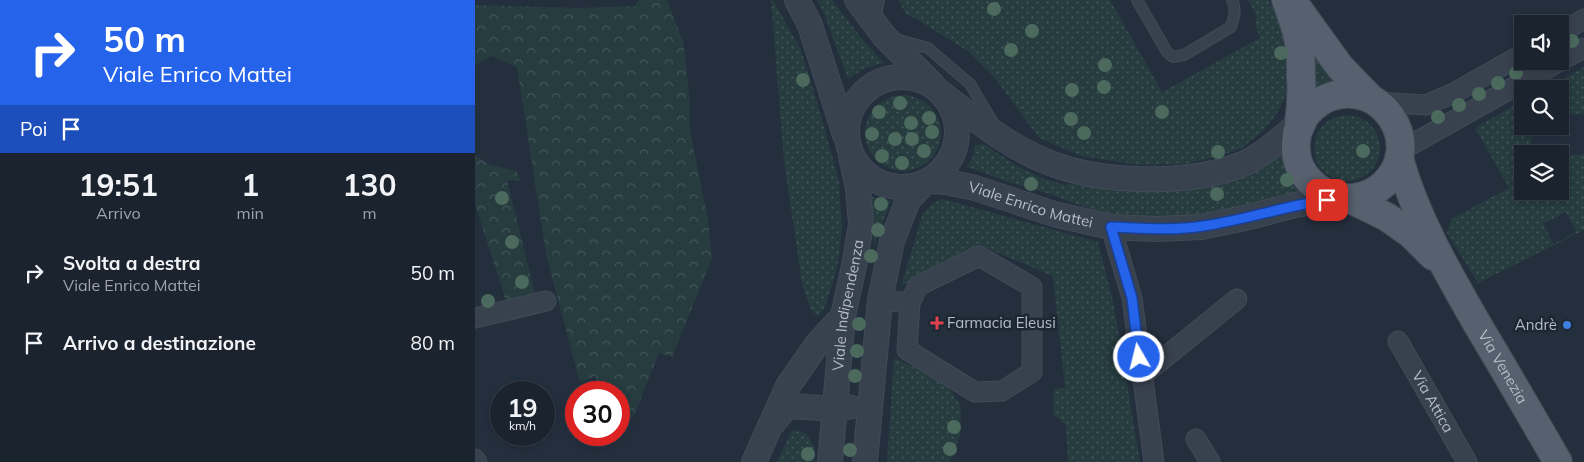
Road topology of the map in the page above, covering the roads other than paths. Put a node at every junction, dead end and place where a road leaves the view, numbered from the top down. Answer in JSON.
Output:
{"nodes":[{"id":1,"x":797,"y":0,"type":"edge"},
{"id":2,"x":857,"y":0,"type":"edge"},
{"id":3,"x":1137,"y":0,"type":"edge"},
{"id":4,"x":1232,"y":0,"type":"edge"},
{"id":5,"x":1286,"y":0,"type":"edge"},
{"id":6,"x":1292,"y":0,"type":"edge"},
{"id":7,"x":879,"y":19,"type":"edge"},
{"id":8,"x":1584,"y":19,"type":"edge"},
{"id":9,"x":1569,"y":28,"type":"edge"},
{"id":10,"x":1584,"y":48,"type":"edge"},
{"id":11,"x":1569,"y":56,"type":"edge"},
{"id":12,"x":1514,"y":59,"type":"edge"},
{"id":13,"x":1545,"y":70,"type":"edge"},
{"id":14,"x":938,"y":90,"type":"junction"},
{"id":15,"x":1374,"y":100,"type":"junction"},
{"id":16,"x":1300,"y":124,"type":"junction"},
{"id":17,"x":1004,"y":140,"type":"junction"},
{"id":18,"x":848,"y":146,"type":"junction"},
{"id":19,"x":1400,"y":155,"type":"junction"},
{"id":20,"x":925,"y":182,"type":"junction"},
{"id":21,"x":1345,"y":198,"type":"junction"},
{"id":22,"x":1111,"y":227,"type":"junction"},
{"id":23,"x":1447,"y":271,"type":"junction"},
{"id":24,"x":1237,"y":299,"type":"dead end"},
{"id":25,"x":880,"y":300,"type":"junction"},
{"id":26,"x":547,"y":302,"type":"dead end"},
{"id":27,"x":910,"y":303,"type":"junction"},
{"id":28,"x":843,"y":316,"type":"junction"},
{"id":29,"x":475,"y":318,"type":"edge"},
{"id":30,"x":1398,"y":341,"type":"dead end"},
{"id":31,"x":1142,"y":376,"type":"junction"},
{"id":32,"x":871,"y":397,"type":"junction"},
{"id":33,"x":803,"y":407,"type":"junction"},
{"id":34,"x":835,"y":409,"type":"junction"},
{"id":35,"x":772,"y":424,"type":"junction"},
{"id":36,"x":833,"y":436,"type":"junction"},
{"id":37,"x":1196,"y":438,"type":"dead end"},
{"id":38,"x":754,"y":462,"type":"edge"},
{"id":39,"x":831,"y":462,"type":"edge"},
{"id":40,"x":865,"y":462,"type":"edge"},
{"id":41,"x":1153,"y":462,"type":"edge"},
{"id":42,"x":1210,"y":462,"type":"edge"},
{"id":43,"x":1467,"y":462,"type":"edge"},
{"id":44,"x":1558,"y":462,"type":"edge"}],
"edges":[{"from":1,"to":18,"type":"street"},
{"from":2,"to":7,"type":"street"},
{"from":3,"to":4,"type":"lane"},
{"from":5,"to":16,"type":"main road"},
{"from":6,"to":15,"type":"main road"},
{"from":7,"to":14,"type":"street"},
{"from":7,"to":17,"type":"lane"},
{"from":8,"to":9,"type":"street"},
{"from":10,"to":11,"type":"street"},
{"from":12,"to":15,"type":"street"},
{"from":13,"to":19,"type":"street"},
{"from":14,"to":17,"type":"street"},
{"from":14,"to":18,"type":"street"},
{"from":14,"to":20,"type":"street"},
{"from":15,"to":16,"type":"main road"},
{"from":15,"to":19,"type":"main road"},
{"from":16,"to":17,"type":"street"},
{"from":16,"to":21,"type":"main road"},
{"from":18,"to":20,"type":"street"},
{"from":18,"to":28,"type":"street","name":"Viale Indipendenza"},
{"from":19,"to":21,"type":"main road"},
{"from":19,"to":23,"type":"main road"},
{"from":20,"to":22,"type":"street","name":"Viale Enrico Mattei"},
{"from":20,"to":25,"type":"street","name":"Viale Indipendenza"},
{"from":21,"to":22,"type":"street","name":"Viale Enrico Mattei"},
{"from":21,"to":23,"type":"main road"},
{"from":22,"to":31,"type":"street"},
{"from":23,"to":44,"type":"main road","name":"Via Venezia"},
{"from":24,"to":31,"type":"street"},
{"from":25,"to":27,"type":"street"},
{"from":25,"to":32,"type":"street","name":"Viale Indipendenza"},
{"from":26,"to":29,"type":"street"},
{"from":27,"to":27,"type":"street"},
{"from":28,"to":34,"type":"street","name":"Viale Indipendenza"},
{"from":28,"to":35,"type":"street"},
{"from":30,"to":43,"type":"street","name":"Via Attica"},
{"from":31,"to":41,"type":"street"},
{"from":32,"to":34,"type":"street"},
{"from":32,"to":40,"type":"street","name":"Viale Indipendenza"},
{"from":33,"to":34,"type":"street"},
{"from":33,"to":35,"type":"street"},
{"from":33,"to":36,"type":"street"},
{"from":34,"to":36,"type":"street","name":"Viale Indipendenza"},
{"from":35,"to":38,"type":"street"},
{"from":36,"to":39,"type":"street","name":"Viale Indipendenza"},
{"from":37,"to":42,"type":"street"}]}
